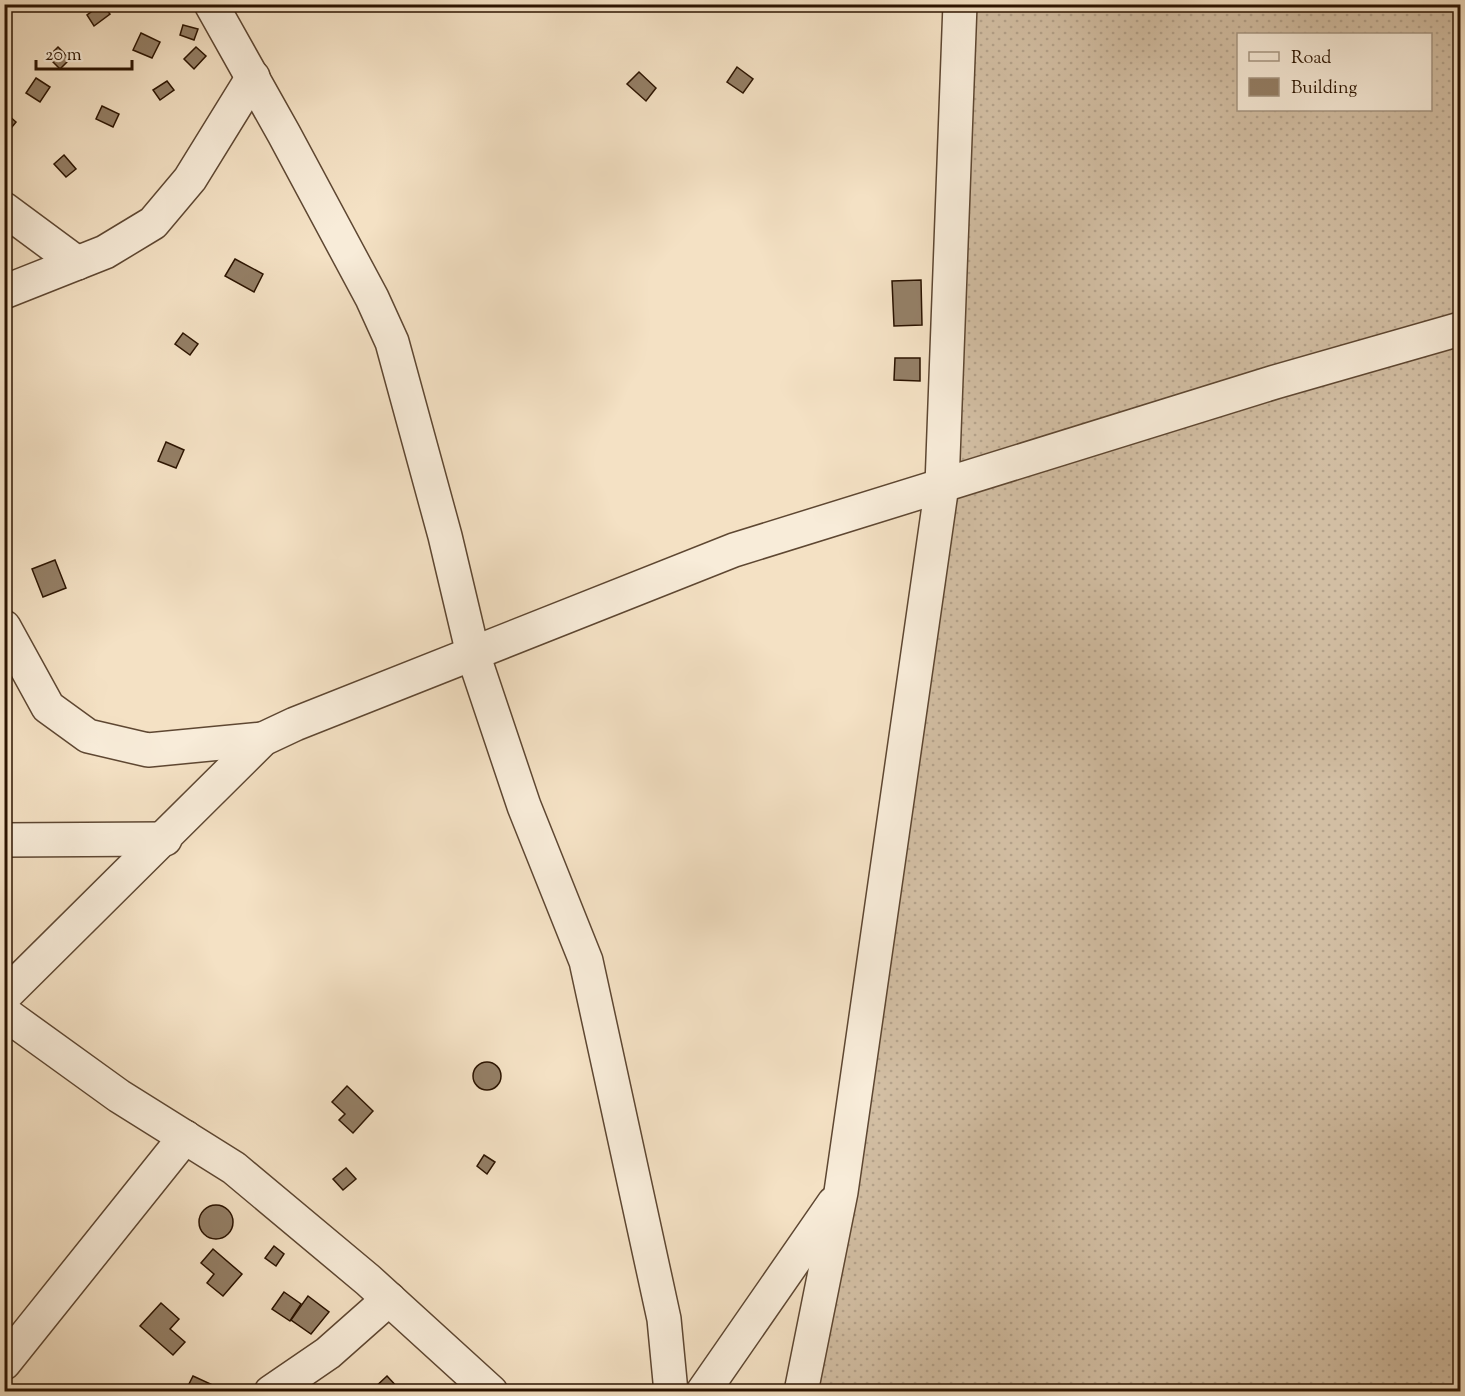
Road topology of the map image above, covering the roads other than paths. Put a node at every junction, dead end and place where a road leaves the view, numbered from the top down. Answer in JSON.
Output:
{"nodes":[{"id":1,"x":211,"y":4,"type":"edge"},
{"id":2,"x":960,"y":4,"type":"edge"},
{"id":3,"x":253,"y":77,"type":"junction"},
{"id":4,"x":4,"y":209,"type":"edge"},
{"id":5,"x":77,"y":263,"type":"junction"},
{"id":6,"x":4,"y":292,"type":"edge"},
{"id":7,"x":1461,"y":329,"type":"edge"},
{"id":8,"x":942,"y":485,"type":"junction"},
{"id":9,"x":4,"y":627,"type":"edge"},
{"id":10,"x":473,"y":654,"type":"junction"},
{"id":11,"x":263,"y":739,"type":"junction"},
{"id":12,"x":165,"y":839,"type":"junction"},
{"id":13,"x":4,"y":840,"type":"edge"},
{"id":14,"x":4,"y":996,"type":"edge"},
{"id":15,"x":4,"y":1013,"type":"edge"},
{"id":16,"x":185,"y":1137,"type":"junction"},
{"id":17,"x":841,"y":1192,"type":"junction"},
{"id":18,"x":389,"y":1299,"type":"junction"},
{"id":19,"x":4,"y":1363,"type":"edge"},
{"id":20,"x":271,"y":1392,"type":"edge"},
{"id":21,"x":491,"y":1392,"type":"edge"},
{"id":22,"x":671,"y":1392,"type":"edge"},
{"id":23,"x":704,"y":1392,"type":"edge"},
{"id":24,"x":801,"y":1392,"type":"edge"}],
"edges":[{"from":1,"to":3,"type":"street"},
{"from":2,"to":8,"type":"street"},
{"from":3,"to":5,"type":"street"},
{"from":3,"to":10,"type":"street"},
{"from":4,"to":5,"type":"street"},
{"from":5,"to":6,"type":"street"},
{"from":7,"to":8,"type":"street"},
{"from":8,"to":10,"type":"street"},
{"from":8,"to":17,"type":"street"},
{"from":9,"to":11,"type":"street"},
{"from":10,"to":11,"type":"street"},
{"from":10,"to":22,"type":"street"},
{"from":11,"to":12,"type":"street"},
{"from":12,"to":13,"type":"street"},
{"from":12,"to":14,"type":"street"},
{"from":15,"to":16,"type":"street"},
{"from":16,"to":18,"type":"street"},
{"from":16,"to":19,"type":"street"},
{"from":17,"to":23,"type":"street"},
{"from":17,"to":24,"type":"street"},
{"from":18,"to":20,"type":"street"},
{"from":18,"to":21,"type":"street"}]}
